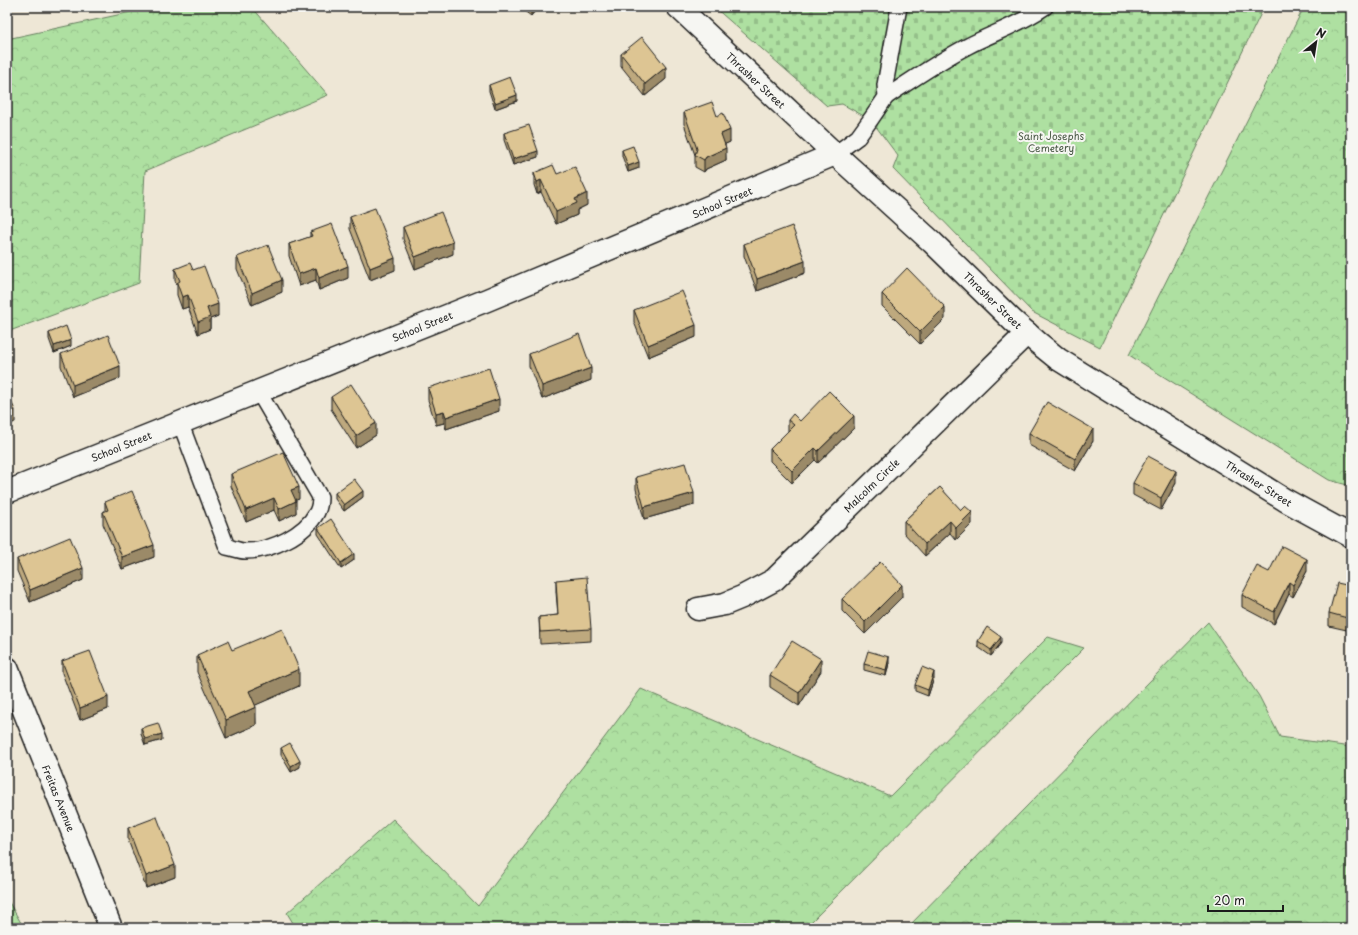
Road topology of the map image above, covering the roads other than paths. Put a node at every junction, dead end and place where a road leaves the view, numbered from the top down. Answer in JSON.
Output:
{"nodes":[{"id":1,"x":678,"y":7,"type":"edge"},
{"id":2,"x":899,"y":7,"type":"edge"},
{"id":3,"x":1045,"y":7,"type":"edge"},
{"id":4,"x":886,"y":97,"type":"junction"},
{"id":5,"x":835,"y":154,"type":"junction"},
{"id":6,"x":1026,"y":333,"type":"junction"},
{"id":7,"x":258,"y":391,"type":"junction"},
{"id":8,"x":180,"y":422,"type":"junction"},
{"id":9,"x":7,"y":492,"type":"edge"},
{"id":10,"x":1351,"y":536,"type":"edge"},
{"id":11,"x":698,"y":609,"type":"dead end"},
{"id":12,"x":7,"y":668,"type":"edge"},
{"id":13,"x":111,"y":928,"type":"edge"}],
"edges":[{"from":1,"to":5,"type":"street","name":"Thrasher Street"},
{"from":2,"to":4,"type":"lane"},
{"from":3,"to":4,"type":"lane"},
{"from":4,"to":5,"type":"lane"},
{"from":5,"to":6,"type":"street","name":"Thrasher Street"},
{"from":5,"to":7,"type":"street","name":"School Street"},
{"from":6,"to":10,"type":"street","name":"Thrasher Street"},
{"from":6,"to":11,"type":"street","name":"Malcolm Circle"},
{"from":7,"to":8,"type":"street","name":"School Street"},
{"from":7,"to":8,"type":"lane"},
{"from":8,"to":9,"type":"street","name":"School Street"},
{"from":12,"to":13,"type":"street","name":"Freitas Avenue"}]}
